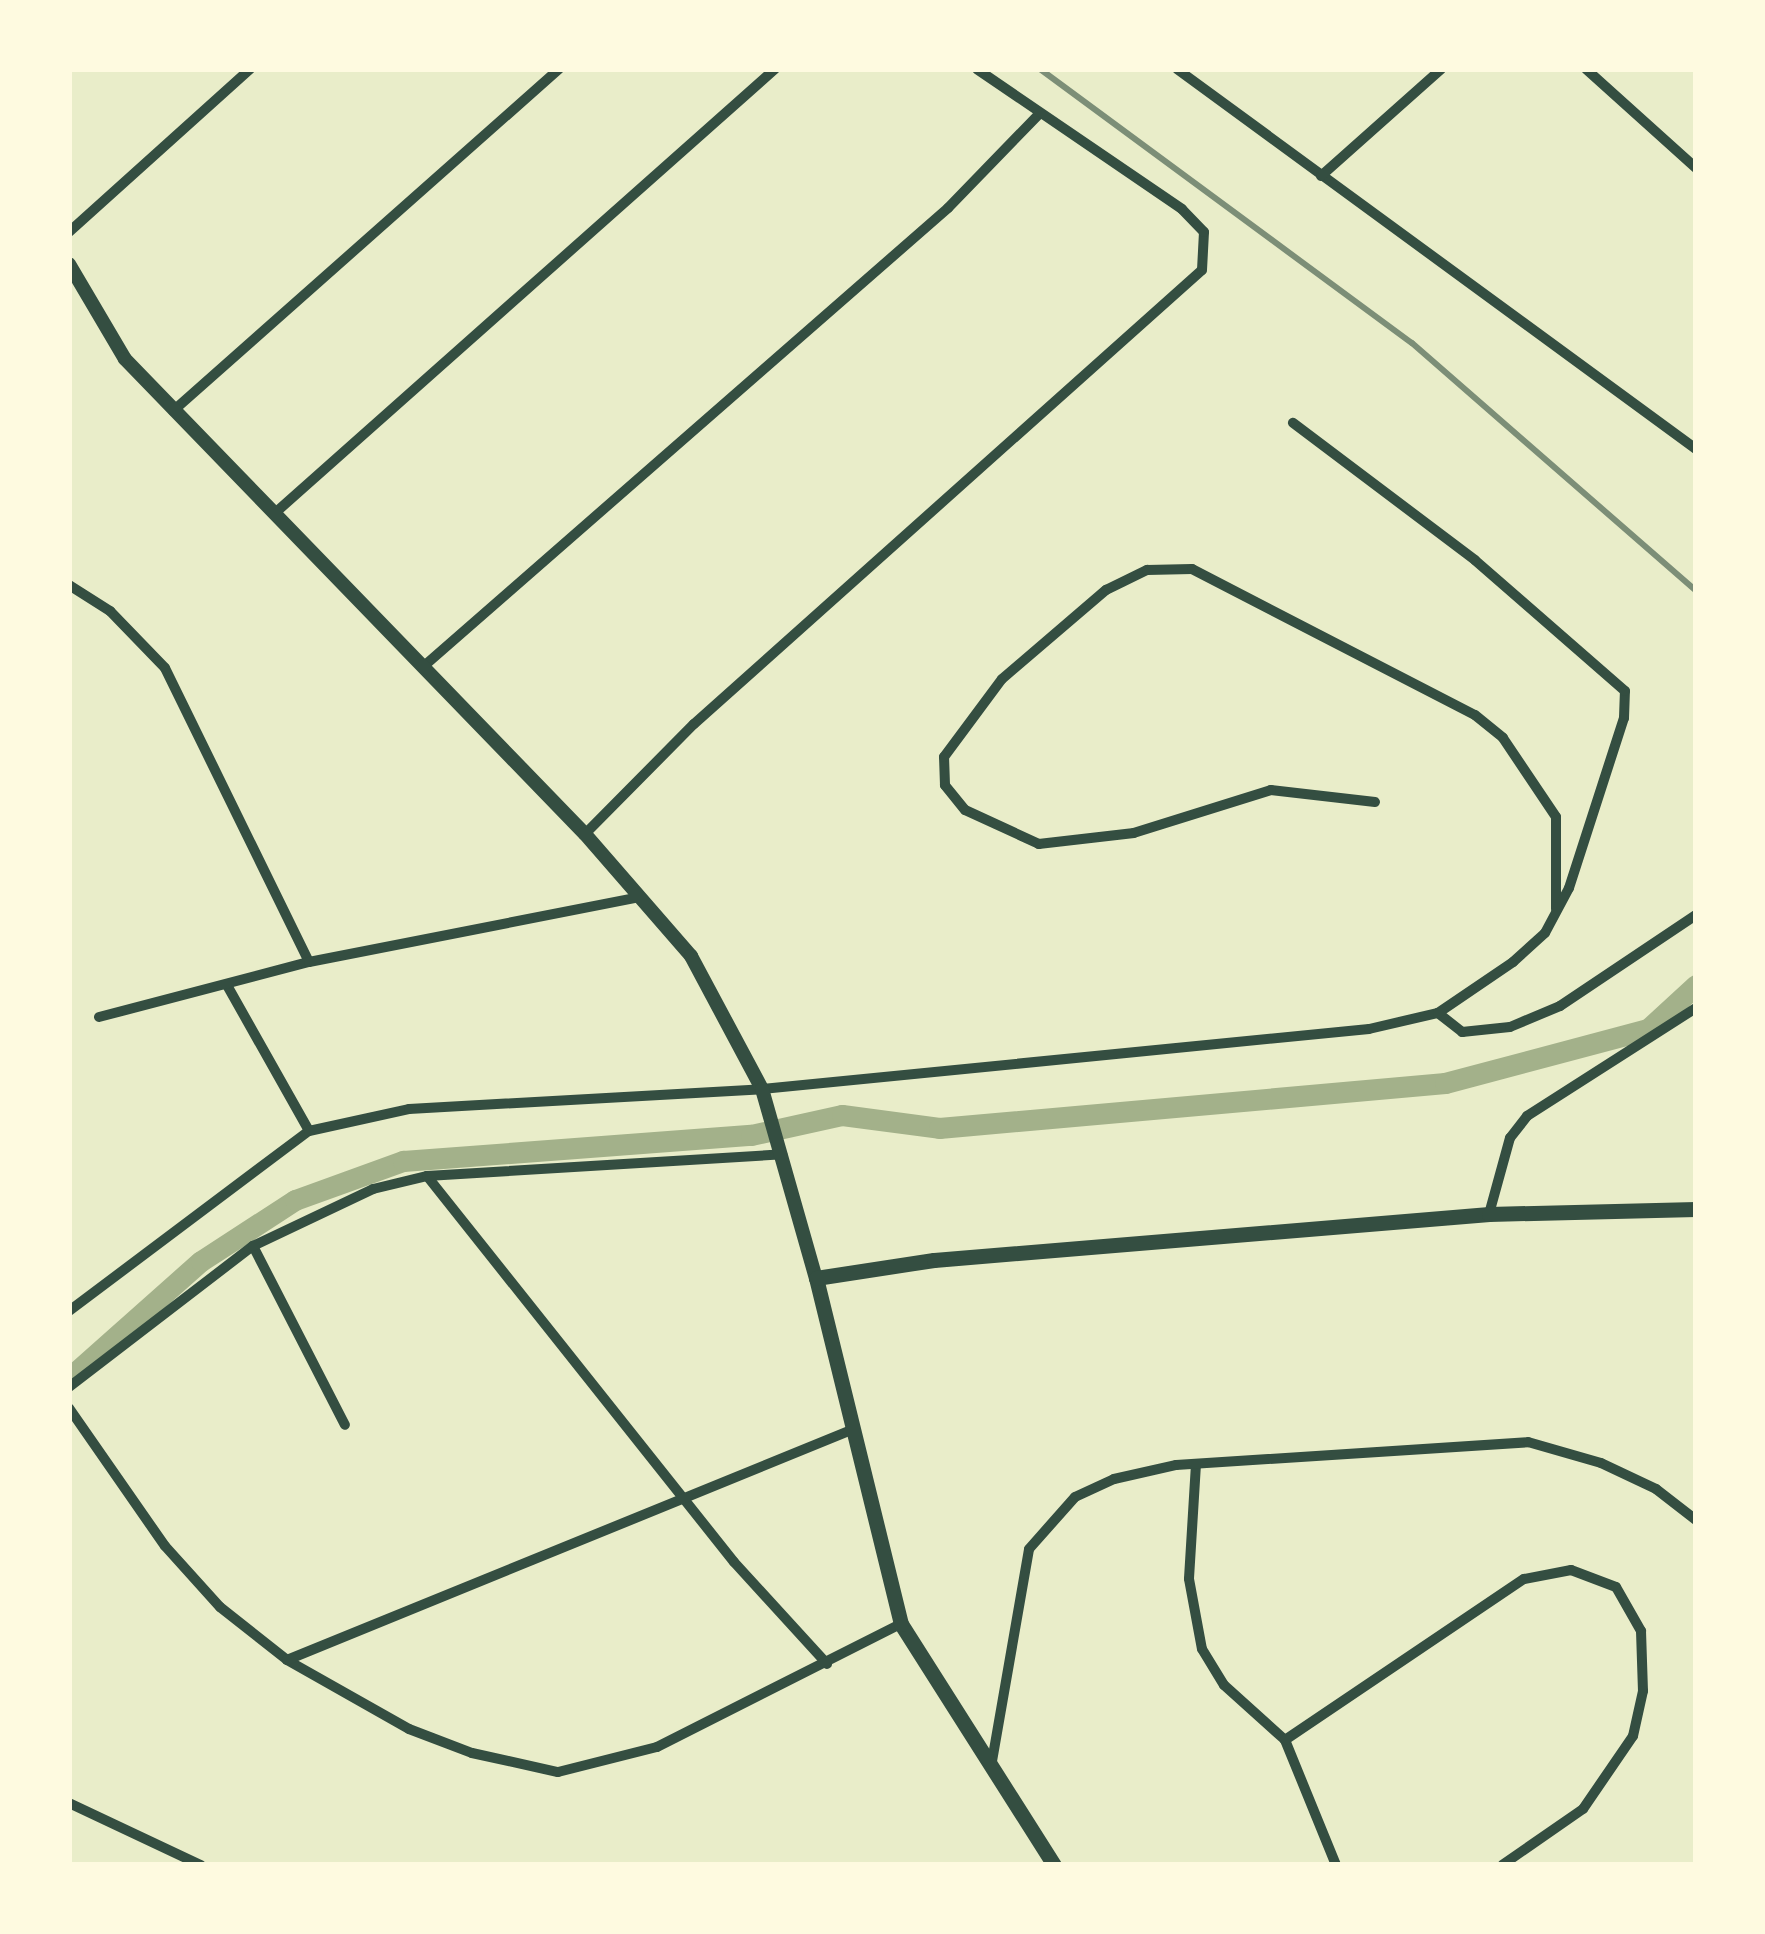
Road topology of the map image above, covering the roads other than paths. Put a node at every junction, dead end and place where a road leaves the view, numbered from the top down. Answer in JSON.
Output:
{"nodes":[{"id":1,"x":250,"y":69,"type":"edge"},
{"id":2,"x":559,"y":69,"type":"edge"},
{"id":3,"x":775,"y":69,"type":"edge"},
{"id":4,"x":977,"y":69,"type":"edge"},
{"id":5,"x":1177,"y":69,"type":"edge"},
{"id":6,"x":1441,"y":69,"type":"edge"},
{"id":7,"x":1586,"y":69,"type":"edge"},
{"id":8,"x":1039,"y":114,"type":"junction"},
{"id":9,"x":1696,"y":168,"type":"edge"},
{"id":10,"x":1321,"y":176,"type":"junction"},
{"id":11,"x":69,"y":232,"type":"edge"},
{"id":12,"x":69,"y":264,"type":"edge"},
{"id":13,"x":173,"y":411,"type":"junction"},
{"id":14,"x":1293,"y":423,"type":"dead end"},
{"id":15,"x":1696,"y":448,"type":"edge"},
{"id":16,"x":275,"y":513,"type":"junction"},
{"id":17,"x":69,"y":585,"type":"edge"},
{"id":18,"x":424,"y":666,"type":"junction"},
{"id":19,"x":1375,"y":802,"type":"dead end"},
{"id":20,"x":585,"y":833,"type":"junction"},
{"id":21,"x":641,"y":897,"type":"junction"},
{"id":22,"x":1696,"y":915,"type":"edge"},
{"id":23,"x":1555,"y":918,"type":"junction"},
{"id":24,"x":309,"y":962,"type":"junction"},
{"id":25,"x":228,"y":987,"type":"junction"},
{"id":26,"x":1696,"y":1008,"type":"edge"},
{"id":27,"x":1438,"y":1013,"type":"junction"},
{"id":28,"x":99,"y":1017,"type":"dead end"},
{"id":29,"x":764,"y":1097,"type":"junction"},
{"id":30,"x":309,"y":1131,"type":"junction"},
{"id":31,"x":782,"y":1154,"type":"junction"},
{"id":32,"x":428,"y":1176,"type":"junction"},
{"id":33,"x":1696,"y":1209,"type":"edge"},
{"id":34,"x":1489,"y":1214,"type":"junction"},
{"id":35,"x":253,"y":1246,"type":"junction"},
{"id":36,"x":816,"y":1278,"type":"junction"},
{"id":37,"x":69,"y":1311,"type":"edge"},
{"id":38,"x":69,"y":1387,"type":"edge"},
{"id":39,"x":69,"y":1408,"type":"edge"},
{"id":40,"x":345,"y":1425,"type":"dead end"},
{"id":41,"x":850,"y":1431,"type":"junction"},
{"id":42,"x":1196,"y":1464,"type":"junction"},
{"id":43,"x":682,"y":1493,"type":"junction"},
{"id":44,"x":1696,"y":1520,"type":"edge"},
{"id":45,"x":901,"y":1624,"type":"junction"},
{"id":46,"x":287,"y":1660,"type":"junction"},
{"id":47,"x":826,"y":1664,"type":"junction"},
{"id":48,"x":1285,"y":1740,"type":"junction"},
{"id":49,"x":991,"y":1768,"type":"junction"},
{"id":50,"x":69,"y":1803,"type":"edge"},
{"id":51,"x":201,"y":1865,"type":"edge"},
{"id":52,"x":1054,"y":1865,"type":"edge"},
{"id":53,"x":1336,"y":1865,"type":"edge"},
{"id":54,"x":1502,"y":1865,"type":"edge"}],
"edges":[{"from":1,"to":11,"type":"street"},
{"from":2,"to":13,"type":"street"},
{"from":3,"to":16,"type":"street"},
{"from":4,"to":8,"type":"street"},
{"from":5,"to":10,"type":"street"},
{"from":6,"to":10,"type":"street"},
{"from":7,"to":9,"type":"street"},
{"from":8,"to":18,"type":"street"},
{"from":8,"to":20,"type":"street"},
{"from":10,"to":15,"type":"street"},
{"from":12,"to":13,"type":"street"},
{"from":13,"to":16,"type":"street"},
{"from":14,"to":23,"type":"street"},
{"from":16,"to":18,"type":"street"},
{"from":17,"to":24,"type":"street"},
{"from":18,"to":20,"type":"street"},
{"from":19,"to":23,"type":"street"},
{"from":20,"to":21,"type":"street"},
{"from":21,"to":24,"type":"street"},
{"from":21,"to":29,"type":"street"},
{"from":22,"to":27,"type":"street"},
{"from":23,"to":27,"type":"street"},
{"from":24,"to":25,"type":"street"},
{"from":25,"to":28,"type":"street"},
{"from":25,"to":30,"type":"street"},
{"from":26,"to":34,"type":"street"},
{"from":27,"to":29,"type":"street"},
{"from":29,"to":30,"type":"street"},
{"from":29,"to":31,"type":"street"},
{"from":30,"to":37,"type":"street"},
{"from":31,"to":32,"type":"street"},
{"from":31,"to":36,"type":"street"},
{"from":32,"to":35,"type":"street"},
{"from":32,"to":43,"type":"street"},
{"from":33,"to":34,"type":"main road"},
{"from":34,"to":36,"type":"main road"},
{"from":35,"to":38,"type":"street"},
{"from":35,"to":40,"type":"street"},
{"from":36,"to":41,"type":"main road"},
{"from":39,"to":46,"type":"street"},
{"from":41,"to":43,"type":"street"},
{"from":41,"to":45,"type":"main road"},
{"from":42,"to":44,"type":"street"},
{"from":42,"to":48,"type":"street"},
{"from":42,"to":49,"type":"street"},
{"from":43,"to":46,"type":"street"},
{"from":43,"to":47,"type":"street"},
{"from":45,"to":47,"type":"street"},
{"from":45,"to":49,"type":"main road"},
{"from":46,"to":47,"type":"street"},
{"from":48,"to":53,"type":"street"},
{"from":48,"to":54,"type":"street"},
{"from":49,"to":52,"type":"main road"},
{"from":50,"to":51,"type":"street"}]}
